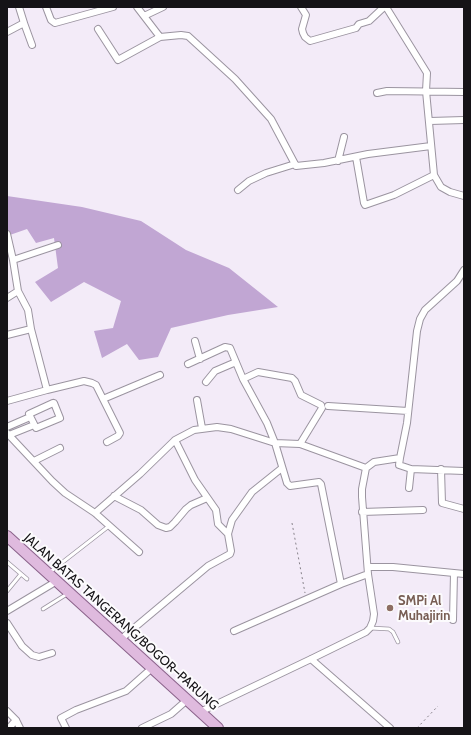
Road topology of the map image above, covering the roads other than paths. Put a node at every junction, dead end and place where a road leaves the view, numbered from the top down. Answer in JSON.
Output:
{"nodes":[{"id":1,"x":20,"y":7,"type":"edge"},
{"id":2,"x":46,"y":7,"type":"edge"},
{"id":3,"x":113,"y":7,"type":"edge"},
{"id":4,"x":137,"y":7,"type":"edge"},
{"id":5,"x":163,"y":7,"type":"edge"},
{"id":6,"x":301,"y":7,"type":"edge"},
{"id":7,"x":385,"y":7,"type":"edge"},
{"id":8,"x":144,"y":16,"type":"junction"},
{"id":9,"x":24,"y":23,"type":"junction"},
{"id":10,"x":98,"y":29,"type":"dead end"},
{"id":11,"x":7,"y":32,"type":"edge"},
{"id":12,"x":160,"y":37,"type":"junction"},
{"id":13,"x":32,"y":44,"type":"dead end"},
{"id":14,"x":426,"y":92,"type":"junction"},
{"id":15,"x":464,"y":92,"type":"edge"},
{"id":16,"x":377,"y":93,"type":"dead end"},
{"id":17,"x":464,"y":120,"type":"edge"},
{"id":18,"x":430,"y":121,"type":"junction"},
{"id":19,"x":344,"y":137,"type":"dead end"},
{"id":20,"x":431,"y":146,"type":"junction"},
{"id":21,"x":356,"y":157,"type":"junction"},
{"id":22,"x":338,"y":161,"type":"junction"},
{"id":23,"x":295,"y":164,"type":"junction"},
{"id":24,"x":434,"y":175,"type":"junction"},
{"id":25,"x":238,"y":190,"type":"dead end"},
{"id":26,"x":464,"y":196,"type":"edge"},
{"id":27,"x":7,"y":234,"type":"edge"},
{"id":28,"x":58,"y":245,"type":"dead end"},
{"id":29,"x":13,"y":260,"type":"junction"},
{"id":30,"x":464,"y":270,"type":"edge"},
{"id":31,"x":18,"y":291,"type":"junction"},
{"id":32,"x":7,"y":298,"type":"edge"},
{"id":33,"x":31,"y":329,"type":"junction"},
{"id":34,"x":7,"y":335,"type":"edge"},
{"id":35,"x":195,"y":341,"type":"dead end"},
{"id":36,"x":200,"y":359,"type":"junction"},
{"id":37,"x":236,"y":362,"type":"junction"},
{"id":38,"x":188,"y":364,"type":"dead end"},
{"id":39,"x":160,"y":375,"type":"dead end"},
{"id":40,"x":243,"y":379,"type":"junction"},
{"id":41,"x":206,"y":382,"type":"dead end"},
{"id":42,"x":47,"y":390,"type":"junction"},
{"id":43,"x":103,"y":399,"type":"junction"},
{"id":44,"x":197,"y":400,"type":"dead end"},
{"id":45,"x":7,"y":401,"type":"edge"},
{"id":46,"x":328,"y":406,"type":"dead end"},
{"id":47,"x":408,"y":411,"type":"junction"},
{"id":48,"x":30,"y":417,"type":"junction"},
{"id":49,"x":34,"y":424,"type":"junction"},
{"id":50,"x":7,"y":427,"type":"edge"},
{"id":51,"x":202,"y":428,"type":"junction"},
{"id":52,"x":8,"y":434,"type":"edge"},
{"id":53,"x":175,"y":440,"type":"junction"},
{"id":54,"x":107,"y":442,"type":"dead end"},
{"id":55,"x":275,"y":443,"type":"junction"},
{"id":56,"x":300,"y":444,"type":"junction"},
{"id":57,"x":60,"y":448,"type":"dead end"},
{"id":58,"x":400,"y":458,"type":"junction"},
{"id":59,"x":34,"y":461,"type":"junction"},
{"id":60,"x":282,"y":468,"type":"junction"},
{"id":61,"x":366,"y":468,"type":"junction"},
{"id":62,"x":411,"y":469,"type":"junction"},
{"id":63,"x":441,"y":469,"type":"junction"},
{"id":64,"x":464,"y":471,"type":"edge"},
{"id":65,"x":409,"y":488,"type":"dead end"},
{"id":66,"x":114,"y":496,"type":"junction"},
{"id":67,"x":207,"y":498,"type":"junction"},
{"id":68,"x":423,"y":510,"type":"dead end"},
{"id":69,"x":464,"y":510,"type":"edge"},
{"id":70,"x":362,"y":512,"type":"junction"},
{"id":71,"x":95,"y":513,"type":"junction"},
{"id":72,"x":109,"y":526,"type":"junction"},
{"id":73,"x":228,"y":534,"type":"junction"},
{"id":74,"x":8,"y":538,"type":"edge"},
{"id":75,"x":139,"y":552,"type":"dead end"},
{"id":76,"x":7,"y":562,"type":"edge"},
{"id":77,"x":368,"y":567,"type":"junction"},
{"id":78,"x":454,"y":573,"type":"junction"},
{"id":79,"x":21,"y":574,"type":"junction"},
{"id":80,"x":49,"y":574,"type":"junction"},
{"id":81,"x":368,"y":574,"type":"junction"},
{"id":82,"x":464,"y":574,"type":"edge"},
{"id":83,"x":27,"y":579,"type":"dead end"},
{"id":84,"x":57,"y":581,"type":"junction"},
{"id":85,"x":341,"y":584,"type":"junction"},
{"id":86,"x":7,"y":591,"type":"edge"},
{"id":87,"x":70,"y":592,"type":"junction"},
{"id":88,"x":43,"y":609,"type":"dead end"},
{"id":89,"x":7,"y":611,"type":"edge"},
{"id":90,"x":454,"y":620,"type":"dead end"},
{"id":91,"x":7,"y":623,"type":"edge"},
{"id":92,"x":370,"y":628,"type":"junction"},
{"id":93,"x":234,"y":631,"type":"dead end"},
{"id":94,"x":121,"y":639,"type":"junction"},
{"id":95,"x":398,"y":642,"type":"dead end"},
{"id":96,"x":52,"y":652,"type":"dead end"},
{"id":97,"x":311,"y":659,"type":"junction"},
{"id":98,"x":152,"y":668,"type":"junction"},
{"id":99,"x":187,"y":700,"type":"junction"},
{"id":100,"x":7,"y":711,"type":"edge"},
{"id":101,"x":200,"y":712,"type":"junction"},
{"id":102,"x":16,"y":720,"type":"junction"},
{"id":103,"x":9,"y":728,"type":"edge"},
{"id":104,"x":20,"y":728,"type":"edge"},
{"id":105,"x":66,"y":728,"type":"edge"},
{"id":106,"x":142,"y":728,"type":"edge"},
{"id":107,"x":218,"y":728,"type":"edge"},
{"id":108,"x":390,"y":728,"type":"edge"}],
"edges":[{"from":1,"to":9,"type":"street"},
{"from":2,"to":3,"type":"street"},
{"from":4,"to":8,"type":"street"},
{"from":5,"to":8,"type":"street"},
{"from":6,"to":7,"type":"street"},
{"from":7,"to":14,"type":"street"},
{"from":8,"to":12,"type":"street"},
{"from":9,"to":11,"type":"street"},
{"from":9,"to":13,"type":"street"},
{"from":10,"to":12,"type":"street"},
{"from":12,"to":23,"type":"street"},
{"from":14,"to":15,"type":"street"},
{"from":14,"to":16,"type":"street"},
{"from":14,"to":18,"type":"street"},
{"from":17,"to":18,"type":"street"},
{"from":18,"to":20,"type":"street"},
{"from":19,"to":22,"type":"street"},
{"from":20,"to":21,"type":"street"},
{"from":20,"to":24,"type":"street"},
{"from":21,"to":22,"type":"street"},
{"from":21,"to":24,"type":"street"},
{"from":22,"to":23,"type":"street"},
{"from":23,"to":25,"type":"street"},
{"from":24,"to":26,"type":"street"},
{"from":27,"to":29,"type":"street"},
{"from":28,"to":29,"type":"street"},
{"from":29,"to":31,"type":"street"},
{"from":30,"to":47,"type":"street"},
{"from":31,"to":32,"type":"street"},
{"from":31,"to":33,"type":"street"},
{"from":33,"to":34,"type":"street"},
{"from":33,"to":42,"type":"street"},
{"from":35,"to":36,"type":"street"},
{"from":36,"to":37,"type":"street"},
{"from":36,"to":38,"type":"street"},
{"from":37,"to":40,"type":"street"},
{"from":37,"to":41,"type":"street"},
{"from":39,"to":43,"type":"street"},
{"from":40,"to":55,"type":"street"},
{"from":40,"to":56,"type":"street"},
{"from":42,"to":43,"type":"street"},
{"from":42,"to":45,"type":"street"},
{"from":43,"to":54,"type":"street"},
{"from":44,"to":51,"type":"street"},
{"from":46,"to":47,"type":"street"},
{"from":47,"to":58,"type":"street"},
{"from":48,"to":49,"type":"street"},
{"from":48,"to":49,"type":"street"},
{"from":48,"to":50,"type":"street"},
{"from":49,"to":52,"type":"street"},
{"from":51,"to":53,"type":"street"},
{"from":51,"to":55,"type":"street"},
{"from":52,"to":59,"type":"street"},
{"from":53,"to":66,"type":"street"},
{"from":53,"to":67,"type":"street"},
{"from":55,"to":56,"type":"street"},
{"from":55,"to":60,"type":"street"},
{"from":56,"to":61,"type":"street"},
{"from":57,"to":59,"type":"street"},
{"from":58,"to":61,"type":"street"},
{"from":58,"to":62,"type":"street"},
{"from":59,"to":71,"type":"street"},
{"from":60,"to":73,"type":"street"},
{"from":60,"to":85,"type":"street"},
{"from":61,"to":70,"type":"street"},
{"from":62,"to":63,"type":"street"},
{"from":62,"to":65,"type":"street"},
{"from":63,"to":64,"type":"street"},
{"from":63,"to":69,"type":"street"},
{"from":66,"to":67,"type":"street"},
{"from":66,"to":71,"type":"street"},
{"from":67,"to":73,"type":"street"},
{"from":68,"to":70,"type":"street"},
{"from":70,"to":77,"type":"street"},
{"from":71,"to":72,"type":"street"},
{"from":72,"to":75,"type":"street"},
{"from":72,"to":80,"type":"lane"},
{"from":73,"to":94,"type":"street"},
{"from":74,"to":80,"type":"main road","name":"JALAN BATAS TANGERANG/BOGOR–PARUNG"},
{"from":76,"to":79,"type":"lane"},
{"from":77,"to":78,"type":"street"},
{"from":77,"to":81,"type":"street"},
{"from":78,"to":82,"type":"street"},
{"from":78,"to":90,"type":"street"},
{"from":79,"to":83,"type":"lane"},
{"from":79,"to":86,"type":"lane"},
{"from":80,"to":84,"type":"main road","name":"JALAN BATAS TANGERANG/BOGOR–PARUNG"},
{"from":81,"to":85,"type":"street"},
{"from":81,"to":92,"type":"street"},
{"from":84,"to":87,"type":"main road","name":"JALAN BATAS TANGERANG/BOGOR–PARUNG"},
{"from":84,"to":89,"type":"street"},
{"from":85,"to":93,"type":"street"},
{"from":87,"to":88,"type":"lane"},
{"from":87,"to":94,"type":"main road","name":"JALAN BATAS TANGERANG/BOGOR–PARUNG"},
{"from":91,"to":96,"type":"street"},
{"from":92,"to":95,"type":"lane"},
{"from":92,"to":97,"type":"street"},
{"from":94,"to":98,"type":"main road","name":"JALAN BATAS TANGERANG/BOGOR–PARUNG"},
{"from":97,"to":101,"type":"street"},
{"from":97,"to":108,"type":"street"},
{"from":98,"to":99,"type":"main road","name":"JALAN BATAS TANGERANG/BOGOR–PARUNG"},
{"from":98,"to":105,"type":"street"},
{"from":99,"to":101,"type":"main road","name":"JALAN BATAS TANGERANG/BOGOR–PARUNG"},
{"from":99,"to":106,"type":"street"},
{"from":100,"to":102,"type":"street"},
{"from":101,"to":107,"type":"main road","name":"JALAN BATAS TANGERANG/BOGOR–PARUNG"},
{"from":102,"to":103,"type":"street"},
{"from":102,"to":104,"type":"street"}]}
